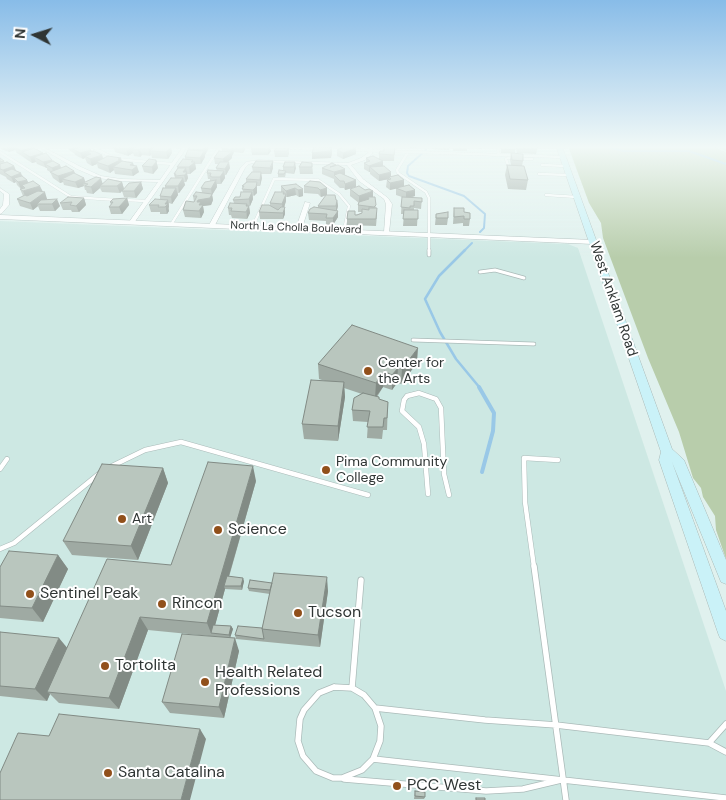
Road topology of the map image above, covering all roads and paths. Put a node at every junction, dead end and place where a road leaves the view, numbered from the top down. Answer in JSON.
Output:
{"nodes":[{"id":1,"x":49,"y":183,"type":"edge"},
{"id":2,"x":158,"y":183,"type":"edge"},
{"id":3,"x":197,"y":183,"type":"edge"},
{"id":4,"x":234,"y":183,"type":"edge"},
{"id":5,"x":272,"y":183,"type":"edge"},
{"id":6,"x":323,"y":183,"type":"edge"},
{"id":7,"x":366,"y":183,"type":"edge"},
{"id":8,"x":413,"y":183,"type":"edge"},
{"id":9,"x":572,"y":183,"type":"edge"},
{"id":10,"x":0,"y":189,"type":"edge"},
{"id":11,"x":546,"y":195,"type":"dead end"},
{"id":12,"x":577,"y":197,"type":"junction"},
{"id":13,"x":146,"y":201,"type":"junction"},
{"id":14,"x":307,"y":203,"type":"dead end"},
{"id":15,"x":0,"y":212,"type":"edge"},
{"id":16,"x":0,"y":216,"type":"edge"},
{"id":17,"x":132,"y":222,"type":"junction"},
{"id":18,"x":172,"y":223,"type":"junction"},
{"id":19,"x":212,"y":225,"type":"junction"},
{"id":20,"x":253,"y":226,"type":"junction"},
{"id":21,"x":299,"y":228,"type":"junction"},
{"id":22,"x":344,"y":230,"type":"junction"},
{"id":23,"x":387,"y":232,"type":"junction"},
{"id":24,"x":429,"y":234,"type":"junction"},
{"id":25,"x":593,"y":242,"type":"junction"},
{"id":26,"x":429,"y":255,"type":"dead end"},
{"id":27,"x":480,"y":272,"type":"dead end"},
{"id":28,"x":524,"y":278,"type":"dead end"},
{"id":29,"x":413,"y":340,"type":"dead end"},
{"id":30,"x":534,"y":344,"type":"dead end"},
{"id":31,"x":667,"y":452,"type":"junction"},
{"id":32,"x":7,"y":459,"type":"dead end"},
{"id":33,"x":558,"y":460,"type":"dead end"},
{"id":34,"x":0,"y":469,"type":"edge"},
{"id":35,"x":428,"y":494,"type":"dead end"},
{"id":36,"x":368,"y":495,"type":"dead end"},
{"id":37,"x":449,"y":495,"type":"dead end"},
{"id":38,"x":0,"y":549,"type":"edge"},
{"id":39,"x":726,"y":577,"type":"edge"},
{"id":40,"x":361,"y":580,"type":"dead end"},
{"id":41,"x":726,"y":633,"type":"edge"},
{"id":42,"x":352,"y":688,"type":"junction"},
{"id":43,"x":375,"y":708,"type":"junction"},
{"id":44,"x":726,"y":724,"type":"edge"},
{"id":45,"x":556,"y":726,"type":"junction"},
{"id":46,"x":708,"y":744,"type":"junction"},
{"id":47,"x":726,"y":752,"type":"edge"},
{"id":48,"x":373,"y":759,"type":"junction"},
{"id":49,"x":342,"y":778,"type":"junction"},
{"id":50,"x":564,"y":779,"type":"junction"},
{"id":51,"x":725,"y":796,"type":"edge"},
{"id":52,"x":566,"y":800,"type":"edge"}],
"edges":[{"from":1,"to":13,"type":"lane"},
{"from":2,"to":13,"type":"street"},
{"from":3,"to":18,"type":"lane"},
{"from":4,"to":19,"type":"street"},
{"from":5,"to":20,"type":"lane"},
{"from":6,"to":22,"type":"lane"},
{"from":7,"to":23,"type":"street"},
{"from":8,"to":24,"type":"lane"},
{"from":9,"to":12,"type":"main road","name":"West Anklam Road"},
{"from":10,"to":15,"type":"street"},
{"from":11,"to":12,"type":"lane"},
{"from":12,"to":25,"type":"main road","name":"West Anklam Road"},
{"from":13,"to":17,"type":"street"},
{"from":14,"to":21,"type":"street"},
{"from":16,"to":17,"type":"street","name":"North La Cholla Boulevard"},
{"from":17,"to":18,"type":"street","name":"North La Cholla Boulevard"},
{"from":18,"to":19,"type":"street","name":"North La Cholla Boulevard"},
{"from":19,"to":20,"type":"street","name":"North La Cholla Boulevard"},
{"from":20,"to":21,"type":"street","name":"North La Cholla Boulevard"},
{"from":21,"to":22,"type":"street","name":"North La Cholla Boulevard"},
{"from":22,"to":23,"type":"street","name":"North La Cholla Boulevard"},
{"from":23,"to":24,"type":"street","name":"North La Cholla Boulevard"},
{"from":24,"to":25,"type":"street","name":"North La Cholla Boulevard"},
{"from":24,"to":26,"type":"lane"},
{"from":25,"to":31,"type":"main road","name":"West Anklam Road"},
{"from":27,"to":28,"type":"lane"},
{"from":29,"to":30,"type":"lane"},
{"from":31,"to":39,"type":"main road","name":"West Anklam Road"},
{"from":31,"to":41,"type":"main road","name":"West Anklam Road"},
{"from":32,"to":34,"type":"lane"},
{"from":33,"to":45,"type":"lane"},
{"from":35,"to":37,"type":"lane"},
{"from":36,"to":38,"type":"lane"},
{"from":40,"to":42,"type":"lane"},
{"from":42,"to":43,"type":"lane"},
{"from":42,"to":49,"type":"lane"},
{"from":43,"to":45,"type":"lane"},
{"from":43,"to":48,"type":"lane"},
{"from":44,"to":46,"type":"lane"},
{"from":45,"to":46,"type":"lane"},
{"from":45,"to":50,"type":"lane"},
{"from":46,"to":47,"type":"lane"},
{"from":48,"to":49,"type":"lane"},
{"from":48,"to":50,"type":"lane"},
{"from":49,"to":50,"type":"lane"},
{"from":50,"to":51,"type":"lane"},
{"from":50,"to":52,"type":"lane"}]}
